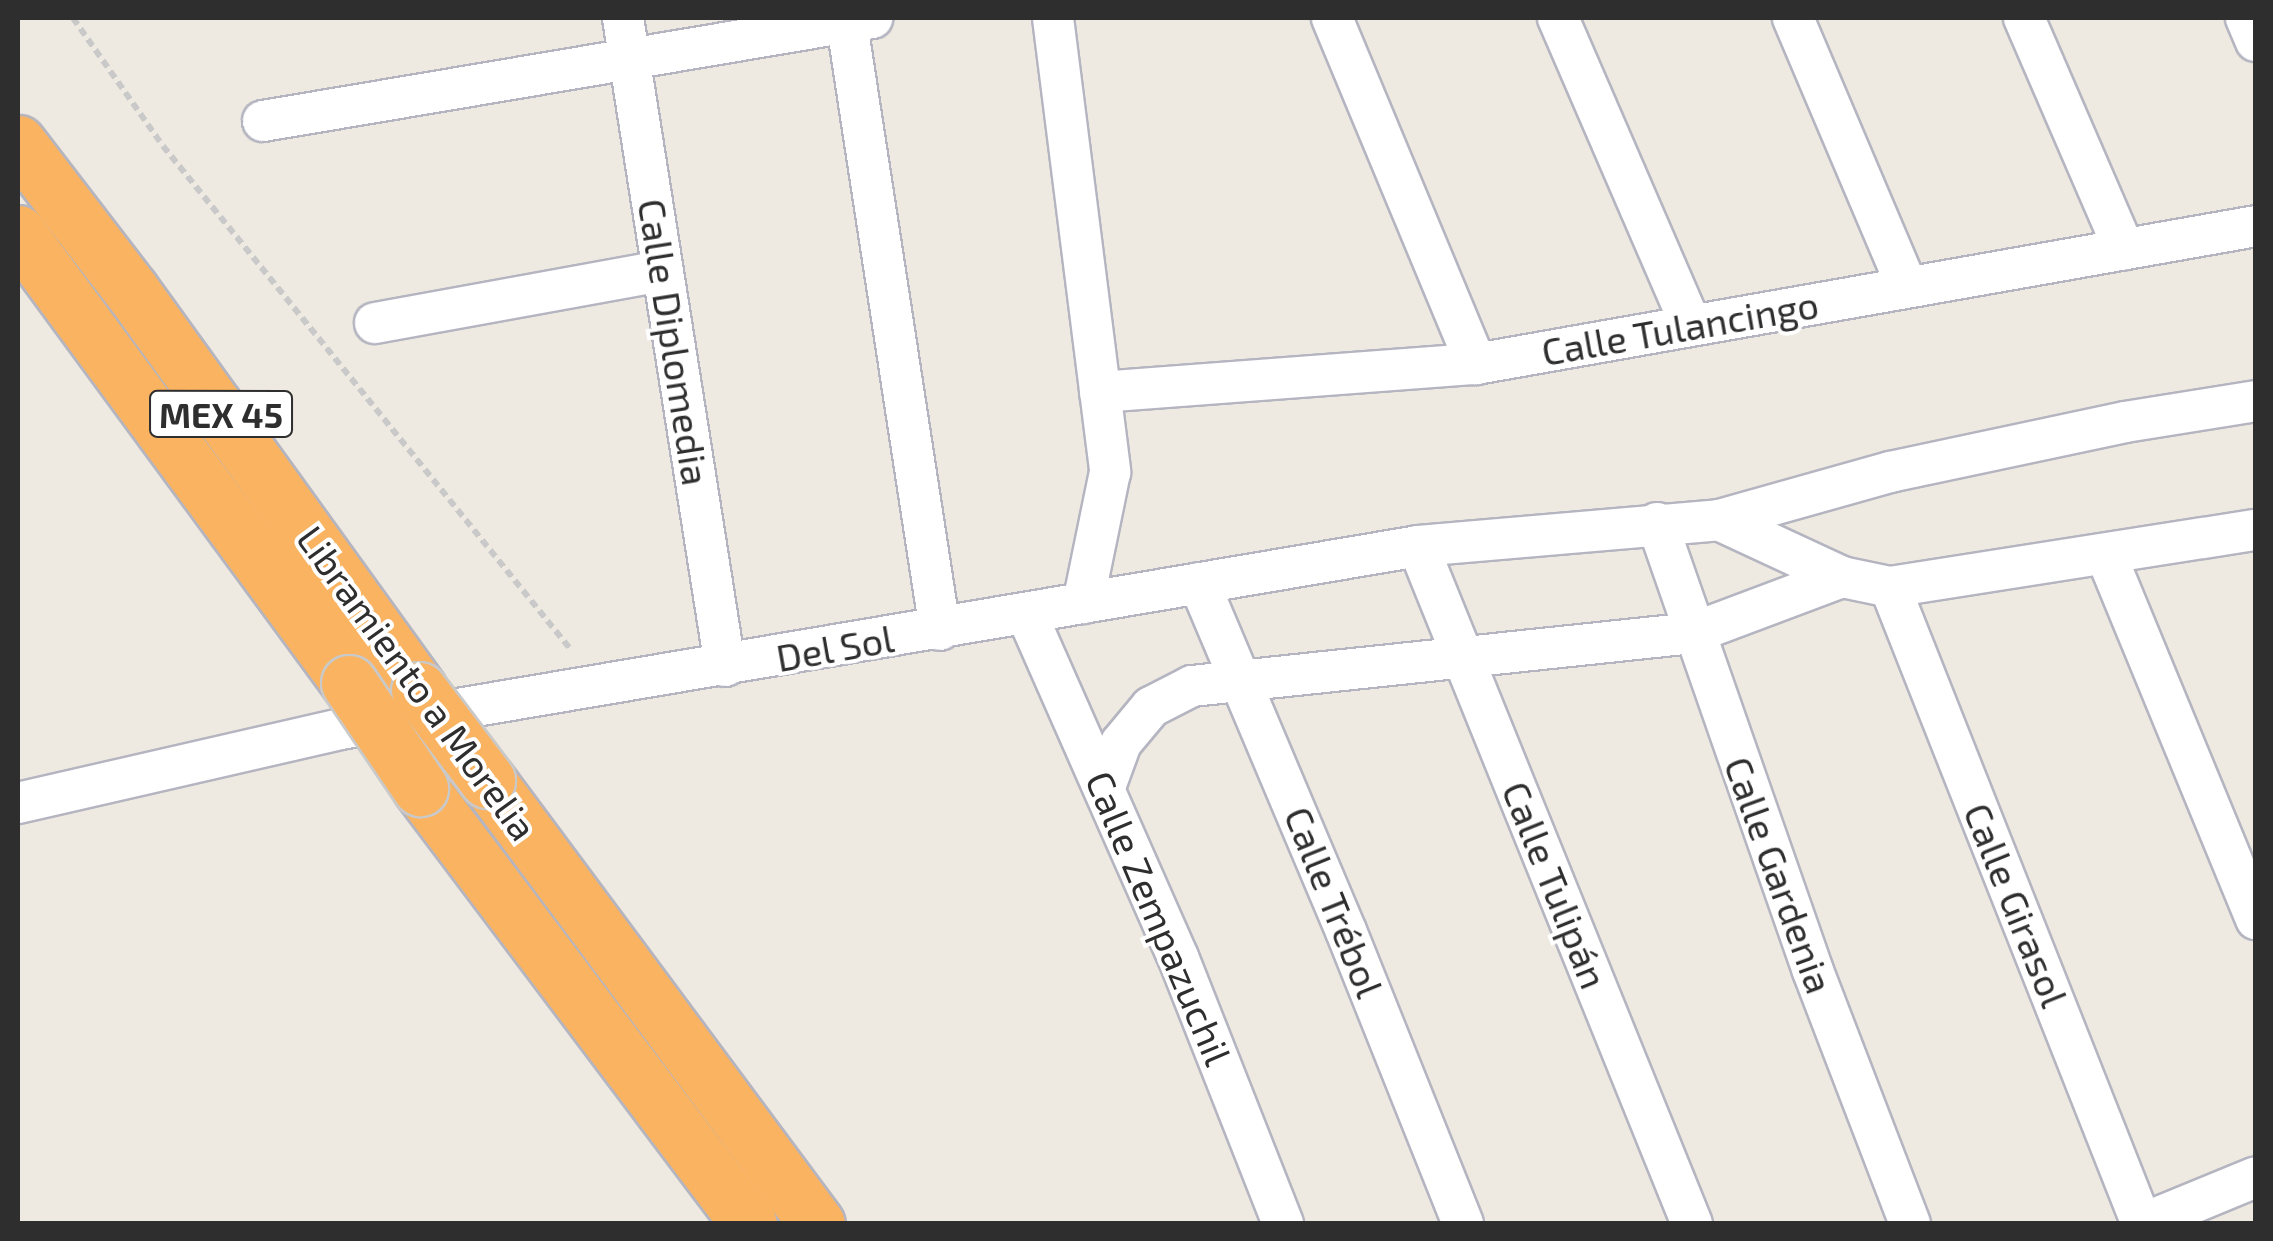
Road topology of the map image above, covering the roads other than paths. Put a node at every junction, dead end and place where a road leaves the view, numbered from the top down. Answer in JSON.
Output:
{"nodes":[{"id":1,"x":623,"y":18,"type":"edge"},
{"id":2,"x":1052,"y":18,"type":"edge"},
{"id":3,"x":1332,"y":18,"type":"edge"},
{"id":4,"x":1558,"y":18,"type":"edge"},
{"id":5,"x":1793,"y":18,"type":"edge"},
{"id":6,"x":2024,"y":18,"type":"edge"},
{"id":7,"x":2246,"y":18,"type":"edge"},
{"id":8,"x":855,"y":19,"type":"edge"},
{"id":9,"x":2256,"y":40,"type":"edge"},
{"id":10,"x":629,"y":60,"type":"junction"},
{"id":11,"x":263,"y":121,"type":"dead end"},
{"id":12,"x":18,"y":142,"type":"edge"},
{"id":13,"x":2256,"y":226,"type":"edge"},
{"id":14,"x":18,"y":233,"type":"edge"},
{"id":15,"x":2124,"y":249,"type":"junction"},
{"id":16,"x":662,"y":271,"type":"junction"},
{"id":17,"x":1908,"y":287,"type":"junction"},
{"id":18,"x":375,"y":323,"type":"dead end"},
{"id":19,"x":1691,"y":326,"type":"junction"},
{"id":20,"x":1476,"y":364,"type":"junction"},
{"id":21,"x":1100,"y":392,"type":"junction"},
{"id":22,"x":2256,"y":401,"type":"edge"},
{"id":23,"x":1719,"y":520,"type":"junction"},
{"id":24,"x":1657,"y":523,"type":"junction"},
{"id":25,"x":2256,"y":530,"type":"edge"},
{"id":26,"x":1418,"y":546,"type":"junction"},
{"id":27,"x":2106,"y":555,"type":"junction"},
{"id":28,"x":1842,"y":577,"type":"junction"},
{"id":29,"x":1199,"y":583,"type":"junction"},
{"id":30,"x":1890,"y":587,"type":"junction"},
{"id":31,"x":1083,"y":603,"type":"junction"},
{"id":32,"x":1027,"y":615,"type":"junction"},
{"id":33,"x":940,"y":630,"type":"junction"},
{"id":34,"x":1693,"y":632,"type":"junction"},
{"id":35,"x":1464,"y":658,"type":"junction"},
{"id":36,"x":724,"y":666,"type":"junction"},
{"id":37,"x":1240,"y":680,"type":"junction"},
{"id":38,"x":1105,"y":786,"type":"junction"},
{"id":39,"x":18,"y":804,"type":"edge"},
{"id":40,"x":2256,"y":918,"type":"edge"},
{"id":41,"x":2256,"y":1177,"type":"edge"},
{"id":42,"x":749,"y":1224,"type":"edge"},
{"id":43,"x":817,"y":1224,"type":"edge"},
{"id":44,"x":1284,"y":1224,"type":"edge"},
{"id":45,"x":1463,"y":1224,"type":"edge"},
{"id":46,"x":1692,"y":1224,"type":"edge"},
{"id":47,"x":1910,"y":1224,"type":"edge"},
{"id":48,"x":2142,"y":1224,"type":"edge"}],
"edges":[{"from":1,"to":10,"type":"street","name":"Calle Diplomedia"},
{"from":2,"to":21,"type":"street"},
{"from":3,"to":20,"type":"street"},
{"from":4,"to":19,"type":"street"},
{"from":5,"to":17,"type":"street"},
{"from":6,"to":15,"type":"street"},
{"from":7,"to":9,"type":"street"},
{"from":8,"to":10,"type":"street"},
{"from":8,"to":33,"type":"street"},
{"from":10,"to":11,"type":"street"},
{"from":10,"to":16,"type":"street","name":"Calle Diplomedia"},
{"from":12,"to":43,"type":"highway","name":"Libramiento a Morelia","number":"MEX 45","bridge":true},
{"from":13,"to":15,"type":"street","name":"Calle Tulancingo"},
{"from":14,"to":42,"type":"highway","name":"Libramiento a Morelia","number":"MEX 45","bridge":true},
{"from":15,"to":17,"type":"street","name":"Calle Tulancingo"},
{"from":16,"to":18,"type":"street"},
{"from":16,"to":36,"type":"street","name":"Calle Diplomedia"},
{"from":17,"to":19,"type":"street","name":"Calle Tulancingo"},
{"from":19,"to":20,"type":"street","name":"Calle Tulancingo"},
{"from":20,"to":21,"type":"street","name":"Calle Tulancingo"},
{"from":21,"to":31,"type":"street"},
{"from":22,"to":23,"type":"street"},
{"from":23,"to":24,"type":"street","name":"Del Sol"},
{"from":23,"to":28,"type":"street"},
{"from":24,"to":26,"type":"street","name":"Del Sol"},
{"from":24,"to":34,"type":"street","name":"Calle Gardenia"},
{"from":25,"to":27,"type":"street"},
{"from":26,"to":29,"type":"street","name":"Del Sol"},
{"from":26,"to":35,"type":"street","name":"Calle Tulipán"},
{"from":27,"to":30,"type":"street"},
{"from":27,"to":40,"type":"street"},
{"from":28,"to":30,"type":"street"},
{"from":28,"to":34,"type":"street"},
{"from":29,"to":31,"type":"street","name":"Del Sol"},
{"from":29,"to":37,"type":"street","name":"Calle Trébol"},
{"from":30,"to":48,"type":"street","name":"Calle Girasol"},
{"from":31,"to":32,"type":"street","name":"Del Sol"},
{"from":32,"to":33,"type":"street","name":"Del Sol"},
{"from":32,"to":38,"type":"street","name":"Calle Zempazuchil"},
{"from":33,"to":36,"type":"street","name":"Del Sol"},
{"from":34,"to":35,"type":"street"},
{"from":34,"to":47,"type":"street","name":"Calle Gardenia"},
{"from":35,"to":37,"type":"street"},
{"from":35,"to":46,"type":"street","name":"Calle Tulipán"},
{"from":36,"to":39,"type":"street","name":"Del Sol"},
{"from":37,"to":38,"type":"street"},
{"from":37,"to":45,"type":"street","name":"Calle Trébol"},
{"from":38,"to":44,"type":"street","name":"Calle Zempazuchil"},
{"from":41,"to":48,"type":"street"}]}
